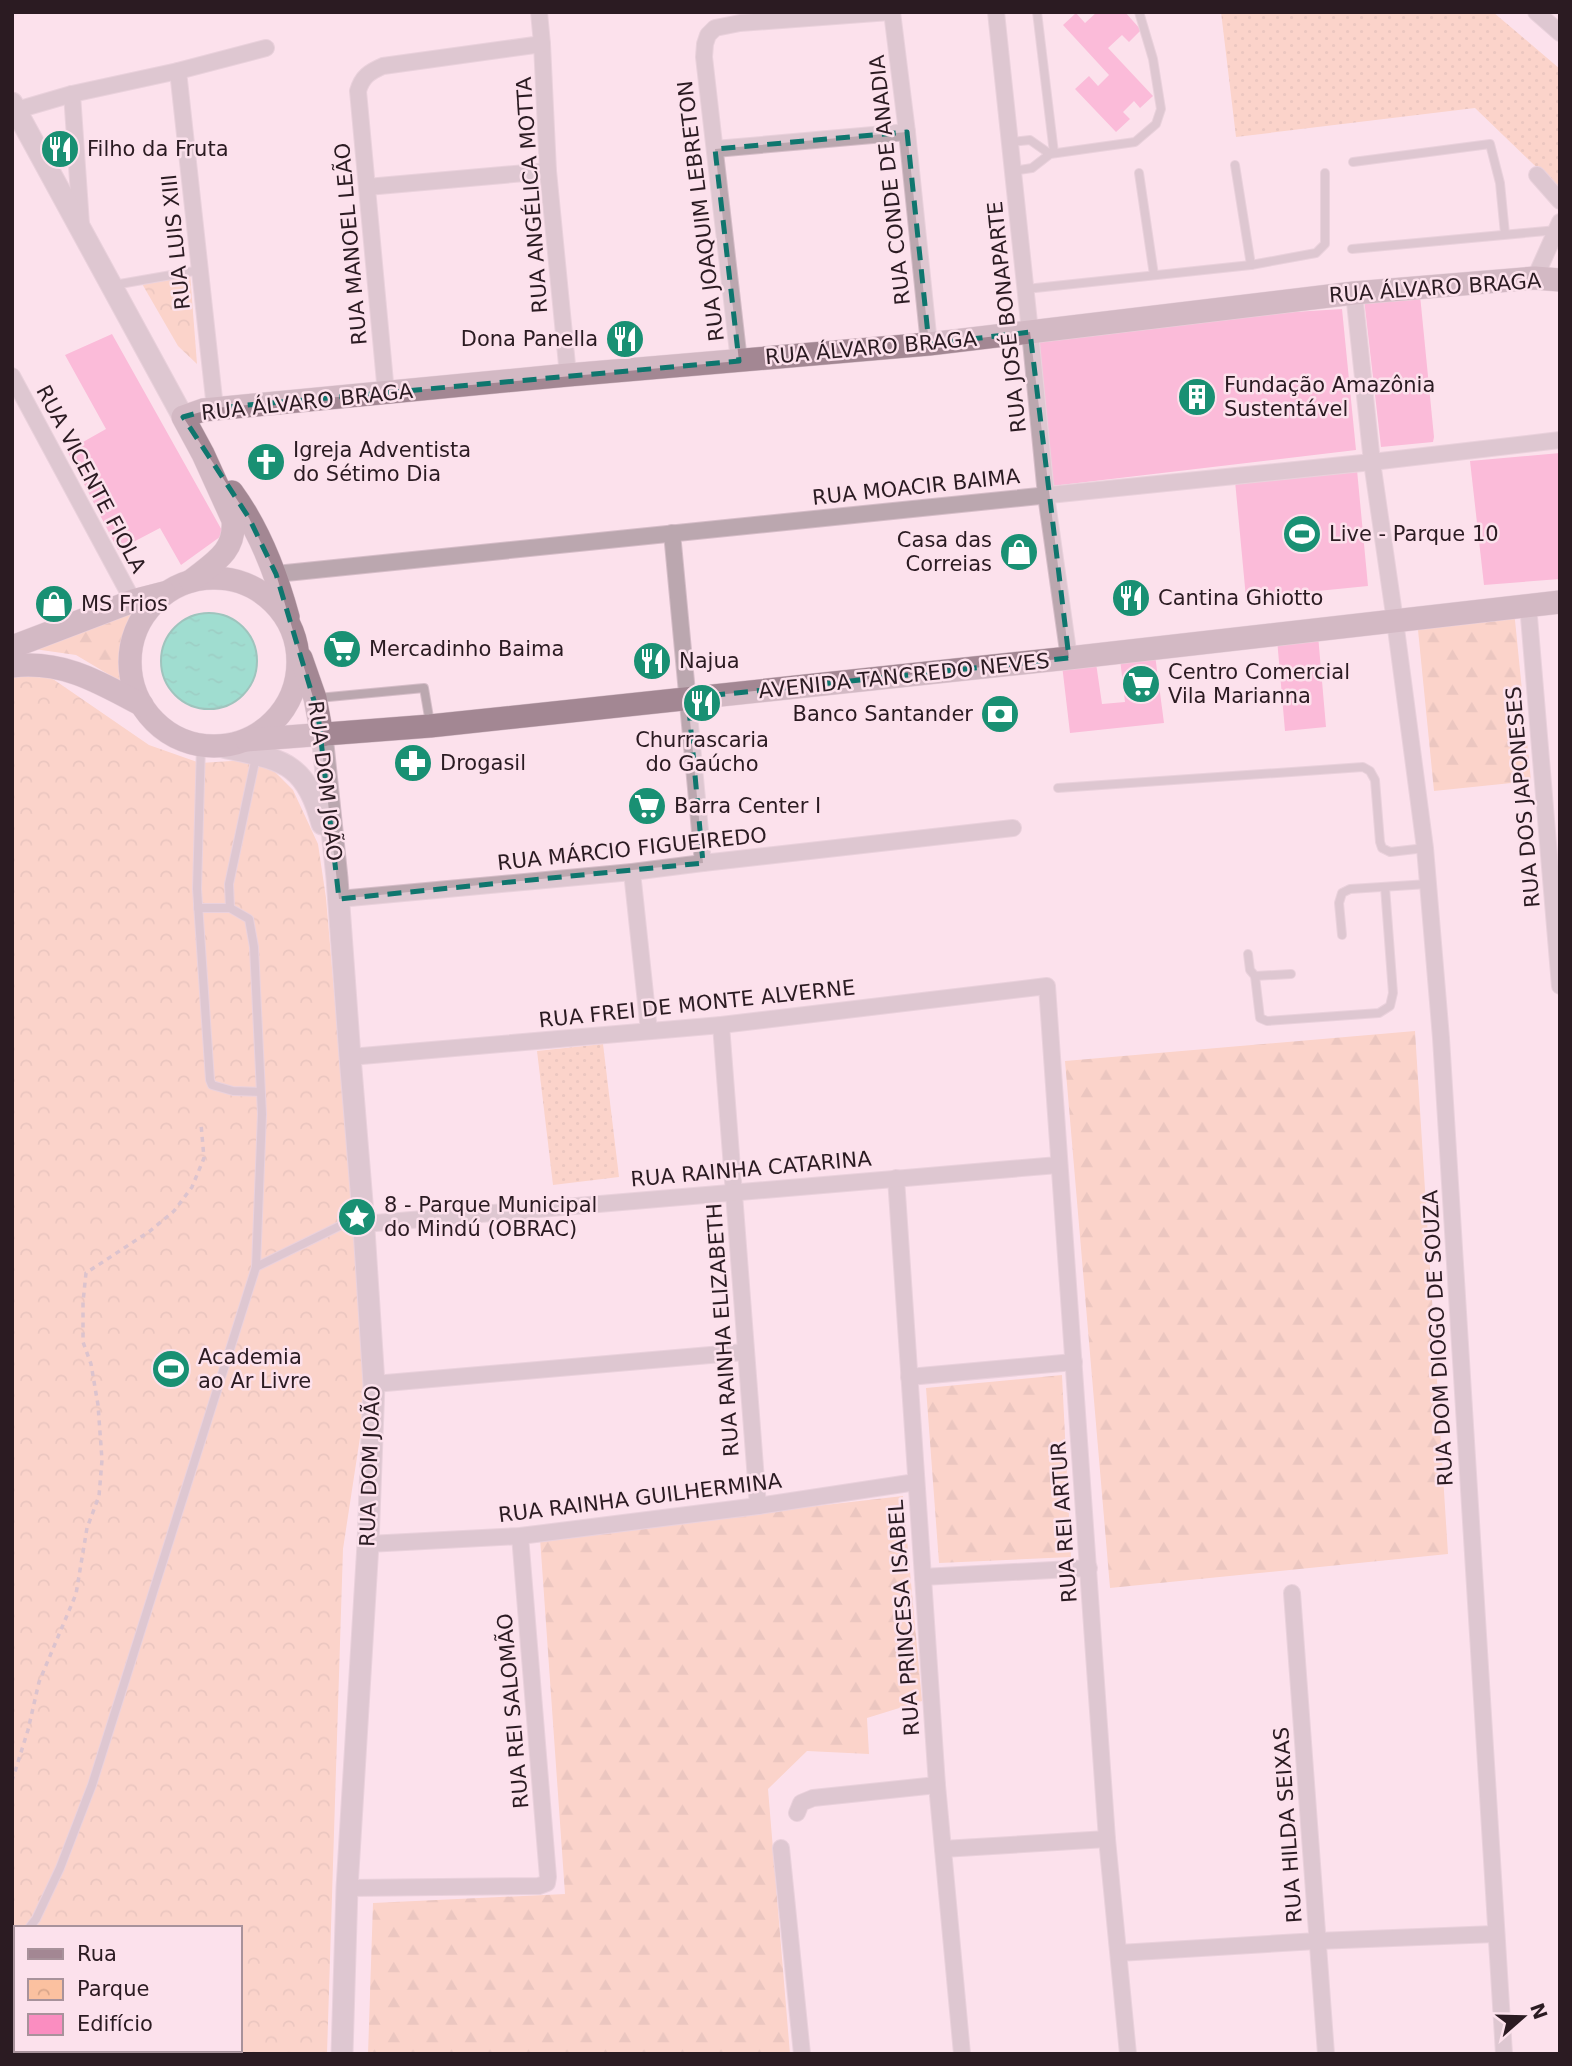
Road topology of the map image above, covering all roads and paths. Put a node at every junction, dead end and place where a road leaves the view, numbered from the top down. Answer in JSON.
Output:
{"nodes":[{"id":1,"x":539,"y":12,"type":"edge"},
{"id":2,"x":891,"y":12,"type":"edge"},
{"id":3,"x":996,"y":12,"type":"edge"},
{"id":4,"x":1037,"y":12,"type":"edge"},
{"id":5,"x":1139,"y":12,"type":"edge"},
{"id":6,"x":1536,"y":12,"type":"edge"},
{"id":7,"x":1560,"y":33,"type":"edge"},
{"id":8,"x":542,"y":44,"type":"junction"},
{"id":9,"x":267,"y":48,"type":"dead end"},
{"id":10,"x":178,"y":71,"type":"junction"},
{"id":11,"x":72,"y":94,"type":"junction"},
{"id":12,"x":15,"y":106,"type":"edge"},
{"id":13,"x":907,"y":132,"type":"junction"},
{"id":14,"x":1010,"y":142,"type":"junction"},
{"id":15,"x":715,"y":149,"type":"junction"},
{"id":16,"x":1052,"y":153,"type":"junction"},
{"id":17,"x":1353,"y":162,"type":"dead end"},
{"id":18,"x":1235,"y":165,"type":"dead end"},
{"id":19,"x":548,"y":171,"type":"junction"},
{"id":20,"x":1013,"y":171,"type":"junction"},
{"id":21,"x":1139,"y":173,"type":"dead end"},
{"id":22,"x":1325,"y":173,"type":"dead end"},
{"id":23,"x":1536,"y":175,"type":"dead end"},
{"id":24,"x":368,"y":187,"type":"junction"},
{"id":25,"x":1560,"y":201,"type":"edge"},
{"id":26,"x":1558,"y":226,"type":"edge"},
{"id":27,"x":82,"y":232,"type":"junction"},
{"id":28,"x":1505,"y":234,"type":"junction"},
{"id":29,"x":1352,"y":249,"type":"dead end"},
{"id":30,"x":1251,"y":265,"type":"junction"},
{"id":31,"x":200,"y":270,"type":"junction"},
{"id":32,"x":1154,"y":275,"type":"junction"},
{"id":33,"x":1535,"y":278,"type":"junction"},
{"id":34,"x":1560,"y":280,"type":"edge"},
{"id":35,"x":111,"y":285,"type":"junction"},
{"id":36,"x":1026,"y":289,"type":"junction"},
{"id":37,"x":1354,"y":293,"type":"junction"},
{"id":38,"x":1030,"y":332,"type":"junction"},
{"id":39,"x":929,"y":344,"type":"junction"},
{"id":40,"x":739,"y":361,"type":"junction"},
{"id":41,"x":568,"y":374,"type":"junction"},
{"id":42,"x":12,"y":376,"type":"edge"},
{"id":43,"x":386,"y":393,"type":"junction"},
{"id":44,"x":215,"y":408,"type":"junction"},
{"id":45,"x":183,"y":417,"type":"junction"},
{"id":46,"x":1560,"y":440,"type":"edge"},
{"id":47,"x":203,"y":454,"type":"junction"},
{"id":48,"x":1372,"y":462,"type":"junction"},
{"id":49,"x":1046,"y":495,"type":"junction"},
{"id":50,"x":673,"y":533,"type":"junction"},
{"id":51,"x":276,"y":574,"type":"junction"},
{"id":52,"x":191,"y":581,"type":"junction"},
{"id":53,"x":167,"y":593,"type":"junction"},
{"id":54,"x":134,"y":601,"type":"junction"},
{"id":55,"x":1560,"y":602,"type":"edge"},
{"id":56,"x":1528,"y":605,"type":"junction"},
{"id":57,"x":1395,"y":621,"type":"junction"},
{"id":58,"x":293,"y":636,"type":"junction"},
{"id":59,"x":16,"y":651,"type":"edge"},
{"id":60,"x":1069,"y":658,"type":"junction"},
{"id":61,"x":315,"y":698,"type":"junction"},
{"id":62,"x":688,"y":698,"type":"junction"},
{"id":63,"x":142,"y":705,"type":"junction"},
{"id":64,"x":430,"y":726,"type":"junction"},
{"id":65,"x":322,"y":735,"type":"junction"},
{"id":66,"x":210,"y":746,"type":"junction"},
{"id":67,"x":252,"y":747,"type":"junction"},
{"id":68,"x":1058,"y":788,"type":"dead end"},
{"id":69,"x":1013,"y":828,"type":"dead end"},
{"id":70,"x":1425,"y":848,"type":"junction"},
{"id":71,"x":703,"y":863,"type":"junction"},
{"id":72,"x":632,"y":872,"type":"junction"},
{"id":73,"x":337,"y":878,"type":"junction"},
{"id":74,"x":1428,"y":884,"type":"junction"},
{"id":75,"x":1385,"y":887,"type":"junction"},
{"id":76,"x":339,"y":900,"type":"junction"},
{"id":77,"x":198,"y":908,"type":"junction"},
{"id":78,"x":230,"y":908,"type":"junction"},
{"id":79,"x":1342,"y":935,"type":"dead end"},
{"id":80,"x":1248,"y":954,"type":"dead end"},
{"id":81,"x":1291,"y":974,"type":"dead end"},
{"id":82,"x":1255,"y":976,"type":"junction"},
{"id":83,"x":1047,"y":986,"type":"joint"},
{"id":84,"x":1560,"y":986,"type":"edge"},
{"id":85,"x":721,"y":1025,"type":"junction"},
{"id":86,"x":649,"y":1031,"type":"junction"},
{"id":87,"x":350,"y":1057,"type":"junction"},
{"id":88,"x":260,"y":1092,"type":"junction"},
{"id":89,"x":201,"y":1124,"type":"dead end"},
{"id":90,"x":1059,"y":1165,"type":"junction"},
{"id":91,"x":896,"y":1178,"type":"junction"},
{"id":92,"x":734,"y":1191,"type":"junction"},
{"id":93,"x":364,"y":1219,"type":"junction"},
{"id":94,"x":256,"y":1266,"type":"junction"},
{"id":95,"x":745,"y":1352,"type":"junction"},
{"id":96,"x":1074,"y":1362,"type":"junction"},
{"id":97,"x":909,"y":1377,"type":"junction"},
{"id":98,"x":374,"y":1384,"type":"junction"},
{"id":99,"x":916,"y":1482,"type":"junction"},
{"id":100,"x":758,"y":1506,"type":"junction"},
{"id":101,"x":520,"y":1536,"type":"junction"},
{"id":102,"x":368,"y":1544,"type":"junction"},
{"id":103,"x":1089,"y":1568,"type":"junction"},
{"id":104,"x":923,"y":1577,"type":"junction"},
{"id":105,"x":1292,"y":1592,"type":"dead end"},
{"id":106,"x":12,"y":1781,"type":"edge"},
{"id":107,"x":937,"y":1785,"type":"junction"},
{"id":108,"x":797,"y":1813,"type":"dead end"},
{"id":109,"x":1107,"y":1839,"type":"junction"},
{"id":110,"x":782,"y":1848,"type":"dead end"},
{"id":111,"x":943,"y":1849,"type":"junction"},
{"id":112,"x":347,"y":1888,"type":"junction"},
{"id":113,"x":31,"y":1926,"type":"edge"},
{"id":114,"x":1496,"y":1934,"type":"junction"},
{"id":115,"x":1317,"y":1941,"type":"junction"},
{"id":116,"x":1119,"y":1953,"type":"junction"},
{"id":117,"x":342,"y":2054,"type":"edge"},
{"id":118,"x":802,"y":2054,"type":"edge"},
{"id":119,"x":962,"y":2054,"type":"edge"},
{"id":120,"x":1128,"y":2054,"type":"edge"},
{"id":121,"x":1326,"y":2054,"type":"edge"},
{"id":122,"x":1504,"y":2054,"type":"edge"}],
"edges":[{"from":1,"to":8,"type":"street","name":"RUA ANGÉLICA MOTTA"},
{"from":2,"to":13,"type":"street","name":"RUA CONDE DE ANADIA"},
{"from":2,"to":15,"type":"street","name":"RUA JOAQUIM LEBRETON"},
{"from":3,"to":14,"type":"street","name":"RUA JOSÉ BONAPARTE"},
{"from":4,"to":16,"type":"lane"},
{"from":5,"to":16,"type":"lane"},
{"from":6,"to":7,"type":"street"},
{"from":8,"to":19,"type":"street","name":"RUA ANGÉLICA MOTTA"},
{"from":8,"to":24,"type":"street","name":"RUA MANOEL LEÃO"},
{"from":9,"to":10,"type":"street"},
{"from":10,"to":11,"type":"street"},
{"from":10,"to":31,"type":"street","name":"RUA LUIS XIII"},
{"from":11,"to":12,"type":"street"},
{"from":11,"to":27,"type":"street"},
{"from":12,"to":27,"type":"street"},
{"from":13,"to":15,"type":"street"},
{"from":13,"to":39,"type":"street","name":"RUA CONDE DE ANADIA"},
{"from":14,"to":16,"type":"lane"},
{"from":14,"to":20,"type":"street","name":"RUA JOSÉ BONAPARTE"},
{"from":15,"to":40,"type":"street","name":"RUA JOAQUIM LEBRETON"},
{"from":16,"to":20,"type":"lane"},
{"from":17,"to":28,"type":"lane"},
{"from":18,"to":30,"type":"lane"},
{"from":19,"to":24,"type":"street"},
{"from":19,"to":41,"type":"street","name":"RUA ANGÉLICA MOTTA"},
{"from":20,"to":36,"type":"street","name":"RUA JOSÉ BONAPARTE"},
{"from":21,"to":32,"type":"lane"},
{"from":22,"to":30,"type":"lane"},
{"from":23,"to":25,"type":"street"},
{"from":24,"to":43,"type":"street","name":"RUA MANOEL LEÃO"},
{"from":26,"to":28,"type":"lane"},
{"from":26,"to":33,"type":"street"},
{"from":27,"to":35,"type":"street"},
{"from":28,"to":29,"type":"lane"},
{"from":30,"to":32,"type":"lane"},
{"from":31,"to":35,"type":"lane"},
{"from":31,"to":44,"type":"street","name":"RUA LUIS XIII"},
{"from":32,"to":36,"type":"lane"},
{"from":33,"to":34,"type":"main road","name":"RUA ÁLVARO BRAGA"},
{"from":33,"to":37,"type":"main road","name":"RUA ÁLVARO BRAGA"},
{"from":35,"to":45,"type":"street"},
{"from":36,"to":38,"type":"street","name":"RUA JOSÉ BONAPARTE"},
{"from":37,"to":38,"type":"main road","name":"RUA ÁLVARO BRAGA"},
{"from":37,"to":48,"type":"street","name":"RUA DOM DIOGO DE SOUZA"},
{"from":38,"to":39,"type":"main road","name":"RUA ÁLVARO BRAGA"},
{"from":38,"to":49,"type":"street","name":"RUA JOSÉ BONAPARTE"},
{"from":39,"to":40,"type":"main road","name":"RUA ÁLVARO BRAGA"},
{"from":40,"to":41,"type":"main road","name":"RUA ÁLVARO BRAGA"},
{"from":41,"to":43,"type":"main road","name":"RUA ÁLVARO BRAGA"},
{"from":42,"to":54,"type":"street","name":"RUA VICENTE FIOLA"},
{"from":43,"to":44,"type":"main road","name":"RUA ÁLVARO BRAGA"},
{"from":44,"to":45,"type":"main road","name":"RUA ÁLVARO BRAGA"},
{"from":45,"to":47,"type":"main road"},
{"from":46,"to":48,"type":"street","name":"RUA MOACIR BAIMA"},
{"from":47,"to":51,"type":"main road"},
{"from":47,"to":52,"type":"main road"},
{"from":48,"to":49,"type":"street","name":"RUA MOACIR BAIMA"},
{"from":48,"to":57,"type":"street","name":"RUA DOM DIOGO DE SOUZA"},
{"from":49,"to":50,"type":"street","name":"RUA MOACIR BAIMA"},
{"from":49,"to":60,"type":"street","name":"RUA JOSÉ BONAPARTE"},
{"from":50,"to":51,"type":"street","name":"RUA MOACIR BAIMA"},
{"from":50,"to":62,"type":"street"},
{"from":51,"to":58,"type":"main road"},
{"from":52,"to":53,"type":"main road"},
{"from":52,"to":58,"type":"main road"},
{"from":53,"to":54,"type":"main road"},
{"from":53,"to":63,"type":"main road"},
{"from":54,"to":59,"type":"main road"},
{"from":55,"to":56,"type":"main road","name":"AVENIDA TANCREDO NEVES"},
{"from":56,"to":57,"type":"main road","name":"AVENIDA TANCREDO NEVES"},
{"from":56,"to":84,"type":"street","name":"RUA DOS JAPONESES"},
{"from":57,"to":60,"type":"main road","name":"AVENIDA TANCREDO NEVES"},
{"from":57,"to":70,"type":"street","name":"RUA DOM DIOGO DE SOUZA"},
{"from":58,"to":61,"type":"main road","name":"RUA DOM JOÃO"},
{"from":58,"to":67,"type":"main road"},
{"from":59,"to":63,"type":"main road"},
{"from":60,"to":62,"type":"main road","name":"AVENIDA TANCREDO NEVES"},
{"from":61,"to":64,"type":"lane"},
{"from":61,"to":65,"type":"main road","name":"RUA DOM JOÃO"},
{"from":62,"to":64,"type":"main road","name":"AVENIDA TANCREDO NEVES"},
{"from":62,"to":71,"type":"street"},
{"from":63,"to":66,"type":"main road"},
{"from":64,"to":65,"type":"main road","name":"AVENIDA TANCREDO NEVES"},
{"from":65,"to":67,"type":"main road","name":"AVENIDA TANCREDO NEVES"},
{"from":65,"to":73,"type":"street","name":"RUA DOM JOÃO"},
{"from":66,"to":67,"type":"main road"},
{"from":66,"to":77,"type":"lane"},
{"from":67,"to":73,"type":"street","name":"RUA DOM JOÃO"},
{"from":67,"to":78,"type":"lane"},
{"from":68,"to":70,"type":"lane"},
{"from":69,"to":71,"type":"street","name":"RUA MÁRCIO FIGUEIREDO"},
{"from":70,"to":74,"type":"street","name":"RUA DOM DIOGO DE SOUZA"},
{"from":71,"to":72,"type":"street","name":"RUA MÁRCIO FIGUEIREDO"},
{"from":72,"to":76,"type":"street","name":"RUA MÁRCIO FIGUEIREDO"},
{"from":72,"to":86,"type":"street"},
{"from":73,"to":76,"type":"street","name":"RUA DOM JOÃO"},
{"from":74,"to":75,"type":"lane"},
{"from":74,"to":114,"type":"street","name":"RUA DOM DIOGO DE SOUZA"},
{"from":75,"to":79,"type":"lane"},
{"from":75,"to":82,"type":"lane"},
{"from":76,"to":87,"type":"street","name":"RUA DOM JOÃO"},
{"from":77,"to":78,"type":"lane"},
{"from":77,"to":88,"type":"lane"},
{"from":78,"to":88,"type":"lane"},
{"from":80,"to":82,"type":"lane"},
{"from":81,"to":82,"type":"lane"},
{"from":83,"to":85,"type":"street","name":"RUA FREI DE MONTE ALVERNE"},
{"from":83,"to":90,"type":"street","name":"RUA REI ARTUR"},
{"from":85,"to":86,"type":"street","name":"RUA FREI DE MONTE ALVERNE"},
{"from":85,"to":92,"type":"street","name":"RUA RAINHA ELIZABETH"},
{"from":86,"to":87,"type":"street","name":"RUA FREI DE MONTE ALVERNE"},
{"from":87,"to":93,"type":"street","name":"RUA DOM JOÃO"},
{"from":88,"to":94,"type":"lane"},
{"from":89,"to":106,"type":"path"},
{"from":90,"to":91,"type":"street","name":"RUA RAINHA CATARINA"},
{"from":90,"to":96,"type":"street","name":"RUA REI ARTUR"},
{"from":91,"to":92,"type":"street","name":"RUA RAINHA CATARINA"},
{"from":91,"to":97,"type":"street","name":"RUA PRINCESA ISABEL"},
{"from":92,"to":93,"type":"street","name":"RUA RAINHA CATARINA"},
{"from":92,"to":95,"type":"street","name":"RUA RAINHA ELIZABETH"},
{"from":93,"to":94,"type":"lane"},
{"from":93,"to":98,"type":"street","name":"RUA DOM JOÃO"},
{"from":94,"to":113,"type":"lane"},
{"from":95,"to":98,"type":"street"},
{"from":95,"to":100,"type":"street","name":"RUA RAINHA ELIZABETH"},
{"from":96,"to":97,"type":"street"},
{"from":96,"to":103,"type":"street","name":"RUA REI ARTUR"},
{"from":97,"to":99,"type":"street","name":"RUA PRINCESA ISABEL"},
{"from":98,"to":102,"type":"street","name":"RUA DOM JOÃO"},
{"from":99,"to":100,"type":"street","name":"RUA RAINHA GUILHERMINA"},
{"from":99,"to":104,"type":"street","name":"RUA PRINCESA ISABEL"},
{"from":100,"to":101,"type":"street","name":"RUA RAINHA GUILHERMINA"},
{"from":101,"to":102,"type":"street","name":"RUA RAINHA GUILHERMINA"},
{"from":101,"to":112,"type":"street","name":"RUA REI SALOMÃO"},
{"from":102,"to":112,"type":"street","name":"RUA DOM JOÃO"},
{"from":103,"to":104,"type":"street"},
{"from":103,"to":109,"type":"street","name":"RUA REI ARTUR"},
{"from":104,"to":107,"type":"street","name":"RUA PRINCESA ISABEL"},
{"from":105,"to":115,"type":"street","name":"RUA HILDA SEIXAS"},
{"from":107,"to":108,"type":"street"},
{"from":107,"to":111,"type":"street","name":"RUA PRINCESA ISABEL"},
{"from":109,"to":111,"type":"street"},
{"from":109,"to":116,"type":"street","name":"RUA REI ARTUR"},
{"from":110,"to":118,"type":"street"},
{"from":111,"to":119,"type":"street","name":"RUA PRINCESA ISABEL"},
{"from":112,"to":117,"type":"street","name":"RUA DOM JOÃO"},
{"from":114,"to":115,"type":"street"},
{"from":114,"to":122,"type":"street","name":"RUA DOM DIOGO DE SOUZA"},
{"from":115,"to":116,"type":"street"},
{"from":115,"to":121,"type":"street","name":"RUA HILDA SEIXAS"},
{"from":116,"to":120,"type":"street","name":"RUA REI ARTUR"}]}
